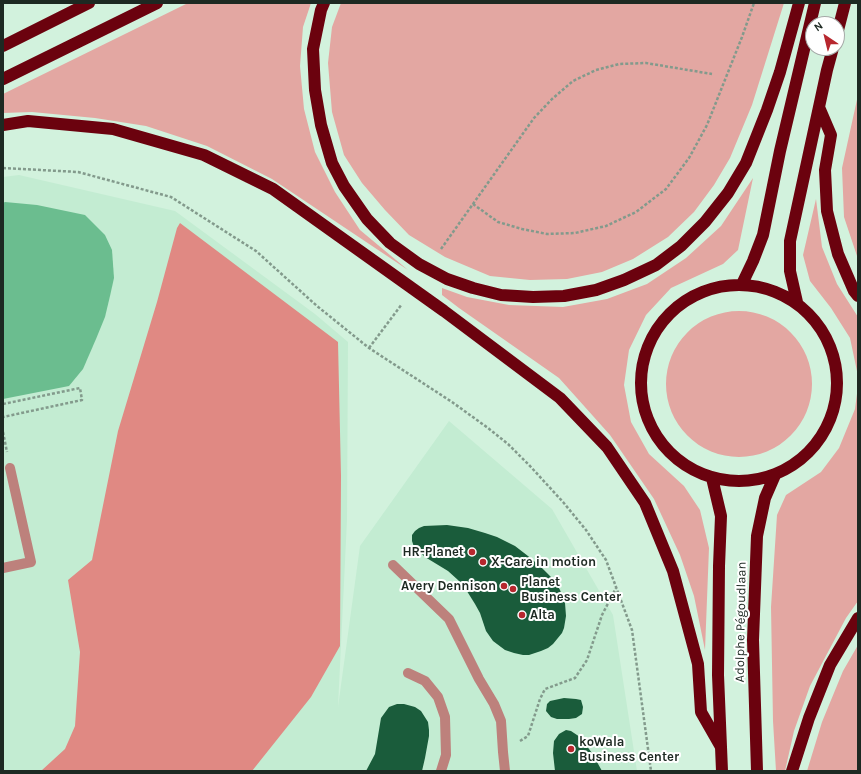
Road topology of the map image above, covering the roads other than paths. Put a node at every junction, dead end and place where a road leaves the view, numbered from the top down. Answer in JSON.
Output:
{"nodes":[{"id":1,"x":89,"y":3,"type":"edge"},
{"id":2,"x":157,"y":3,"type":"edge"},
{"id":3,"x":324,"y":3,"type":"edge"},
{"id":4,"x":799,"y":3,"type":"edge"},
{"id":5,"x":815,"y":3,"type":"edge"},
{"id":6,"x":845,"y":3,"type":"edge"},
{"id":7,"x":842,"y":16,"type":"edge"},
{"id":8,"x":3,"y":46,"type":"edge"},
{"id":9,"x":831,"y":56,"type":"edge"},
{"id":10,"x":3,"y":79,"type":"edge"},
{"id":11,"x":819,"y":107,"type":"junction"},
{"id":12,"x":3,"y":125,"type":"edge"},
{"id":13,"x":742,"y":284,"type":"junction"},
{"id":14,"x":858,"y":296,"type":"edge"},
{"id":15,"x":797,"y":302,"type":"junction"},
{"id":16,"x":10,"y":468,"type":"dead end"},
{"id":17,"x":775,"y":475,"type":"junction"},
{"id":18,"x":712,"y":478,"type":"junction"},
{"id":19,"x":393,"y":565,"type":"dead end"},
{"id":20,"x":3,"y":568,"type":"edge"},
{"id":21,"x":858,"y":618,"type":"edge"},
{"id":22,"x":408,"y":673,"type":"dead end"},
{"id":23,"x":721,"y":747,"type":"junction"},
{"id":24,"x":441,"y":771,"type":"edge"},
{"id":25,"x":505,"y":771,"type":"edge"},
{"id":26,"x":722,"y":771,"type":"edge"},
{"id":27,"x":757,"y":771,"type":"edge"},
{"id":28,"x":792,"y":771,"type":"edge"}],
"edges":[{"from":1,"to":8,"type":"highway"},
{"from":2,"to":10,"type":"highway"},
{"from":3,"to":4,"type":"highway"},
{"from":5,"to":13,"type":"highway"},
{"from":6,"to":7,"type":"highway"},
{"from":9,"to":11,"type":"highway"},
{"from":11,"to":14,"type":"highway"},
{"from":11,"to":15,"type":"highway"},
{"from":12,"to":23,"type":"highway"},
{"from":13,"to":15,"type":"highway"},
{"from":13,"to":18,"type":"highway"},
{"from":15,"to":17,"type":"highway"},
{"from":16,"to":20,"type":"lane"},
{"from":17,"to":18,"type":"highway"},
{"from":17,"to":27,"type":"highway","name":"Adolphe Pégoudlaan"},
{"from":18,"to":23,"type":"highway","name":"Adolphe Pégoudlaan"},
{"from":19,"to":25,"type":"lane"},
{"from":21,"to":28,"type":"highway"},
{"from":22,"to":24,"type":"lane"},
{"from":23,"to":26,"type":"highway","name":"Adolphe Pégoudlaan"}]}
